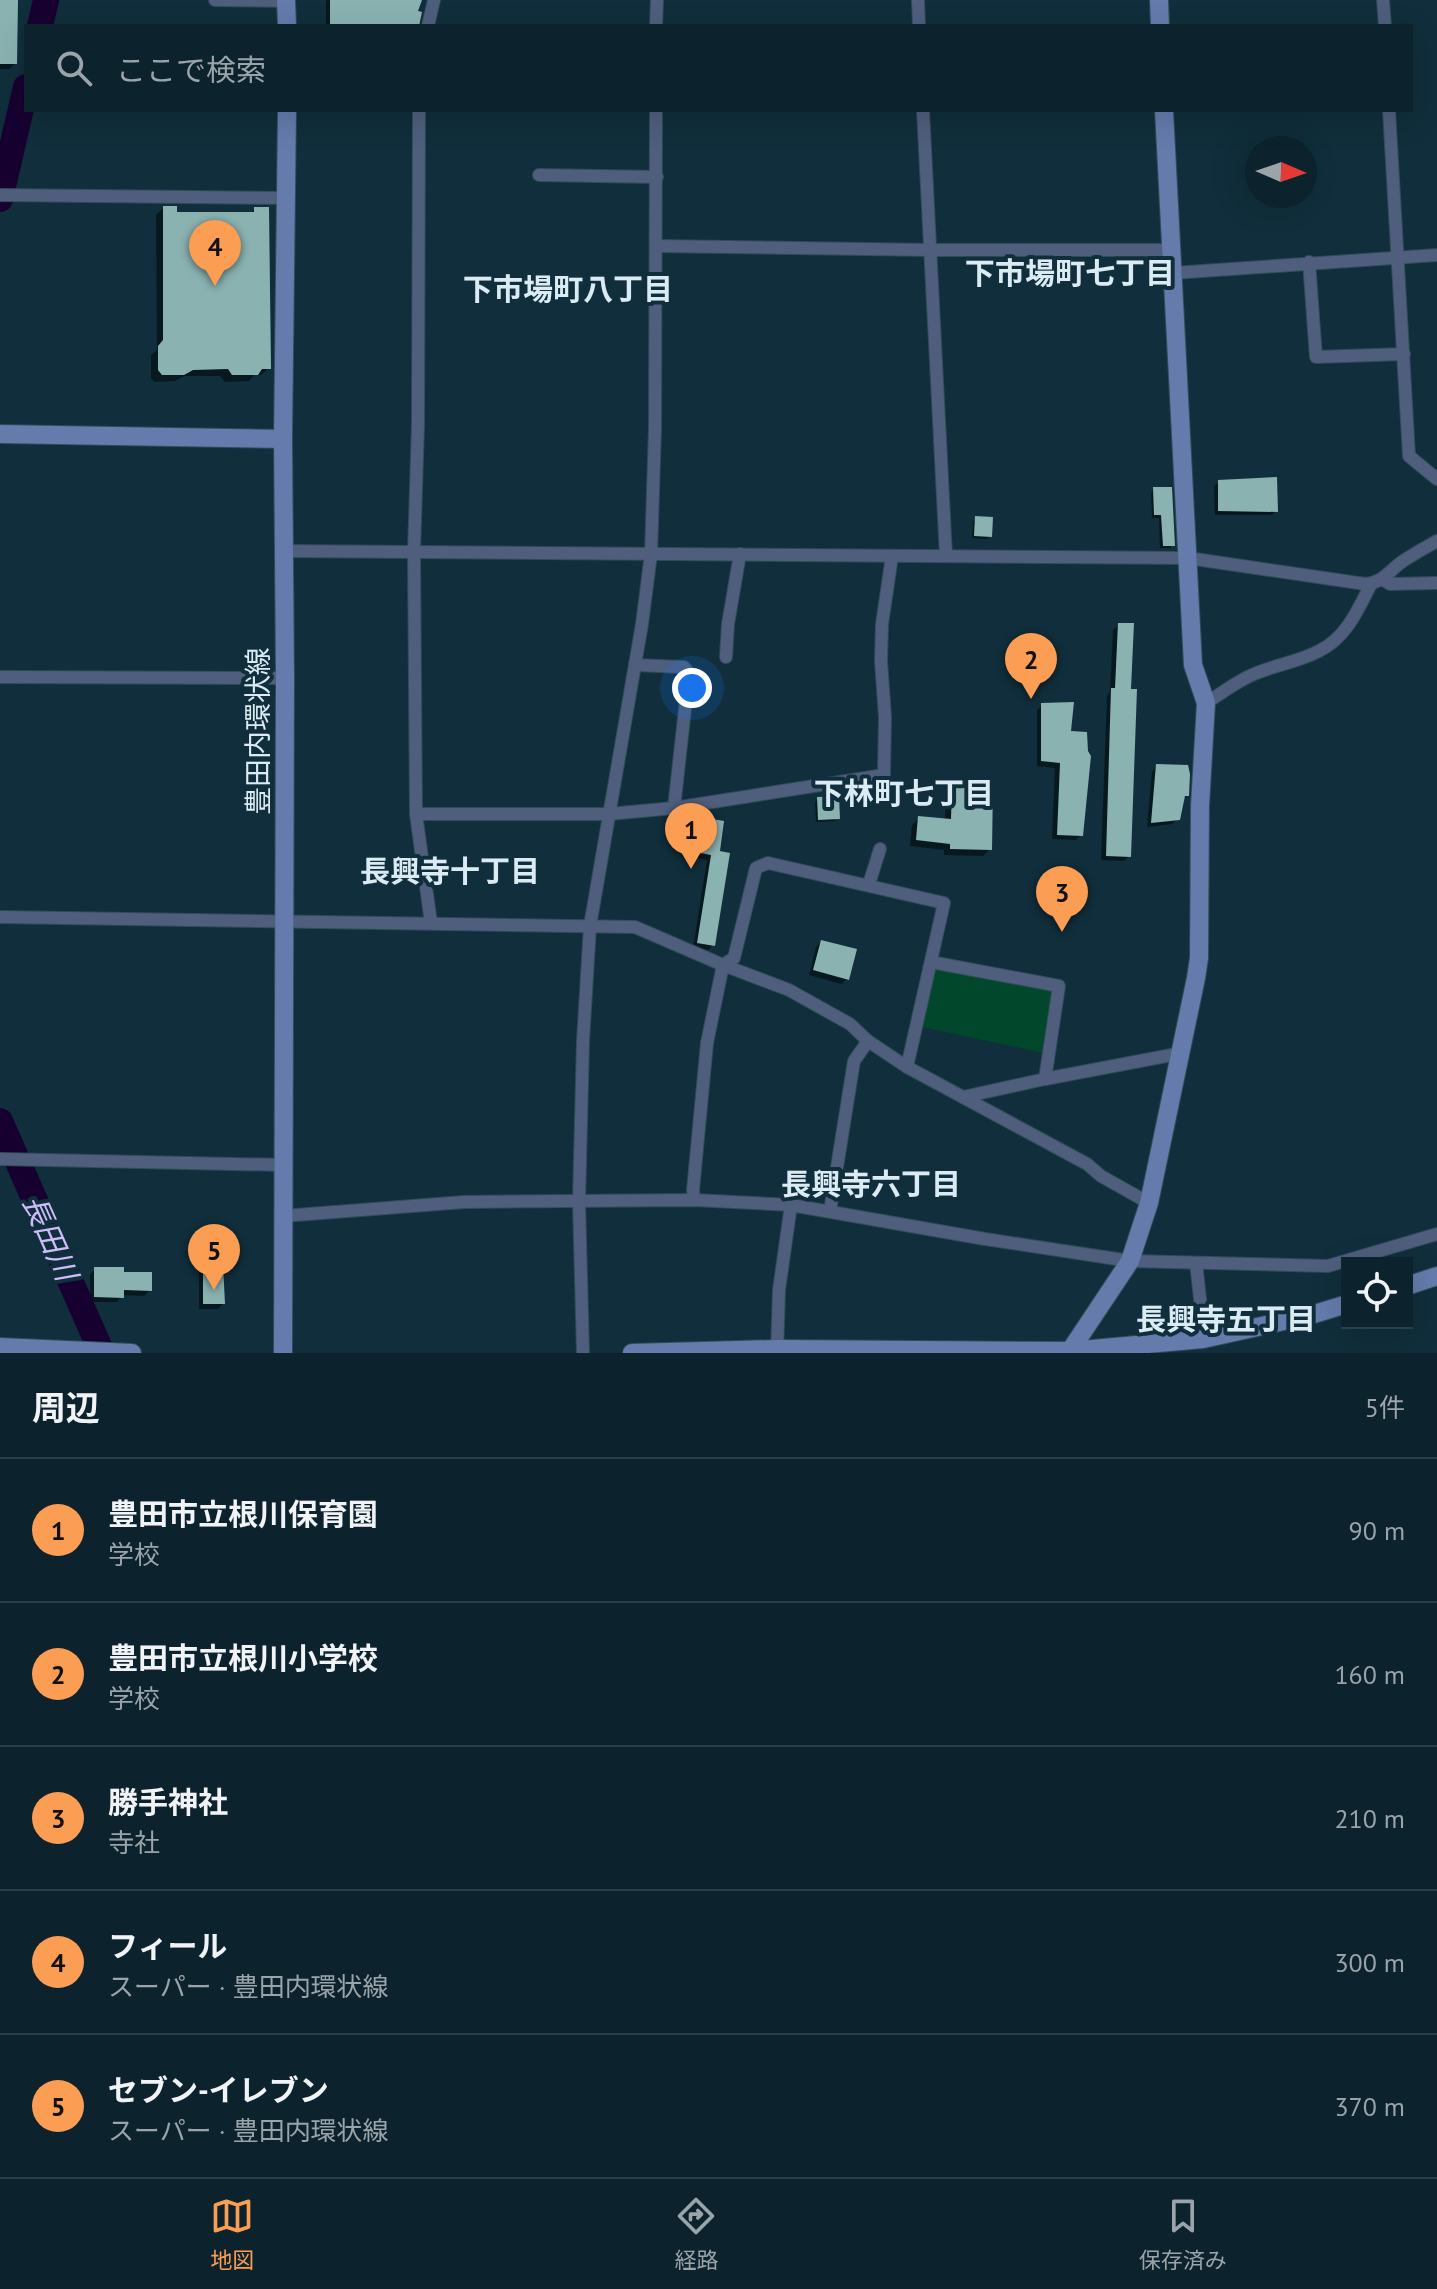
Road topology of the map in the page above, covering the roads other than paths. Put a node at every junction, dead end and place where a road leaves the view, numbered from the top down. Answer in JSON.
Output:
{"nodes":[{"id":1,"x":215,"y":0,"type":"edge"},
{"id":2,"x":286,"y":0,"type":"edge"},
{"id":3,"x":434,"y":0,"type":"edge"},
{"id":4,"x":657,"y":0,"type":"edge"},
{"id":5,"x":918,"y":0,"type":"edge"},
{"id":6,"x":1159,"y":0,"type":"edge"},
{"id":7,"x":1383,"y":0,"type":"edge"},
{"id":8,"x":287,"y":24,"type":"edge"},
{"id":9,"x":428,"y":24,"type":"edge"},
{"id":10,"x":656,"y":24,"type":"edge"},
{"id":11,"x":919,"y":24,"type":"edge"},
{"id":12,"x":1160,"y":24,"type":"edge"},
{"id":13,"x":1385,"y":24,"type":"edge"},
{"id":14,"x":287,"y":112,"type":"edge"},
{"id":15,"x":419,"y":112,"type":"edge"},
{"id":16,"x":656,"y":112,"type":"edge"},
{"id":17,"x":923,"y":112,"type":"edge"},
{"id":18,"x":1164,"y":112,"type":"edge"},
{"id":19,"x":1389,"y":112,"type":"edge"},
{"id":20,"x":539,"y":175,"type":"dead end"},
{"id":21,"x":657,"y":177,"type":"junction"},
{"id":22,"x":4,"y":195,"type":"edge"},
{"id":23,"x":286,"y":198,"type":"junction"},
{"id":24,"x":657,"y":246,"type":"junction"},
{"id":25,"x":932,"y":250,"type":"junction"},
{"id":26,"x":1171,"y":250,"type":"junction"},
{"id":27,"x":1437,"y":255,"type":"edge"},
{"id":28,"x":1399,"y":257,"type":"junction"},
{"id":29,"x":1309,"y":262,"type":"junction"},
{"id":30,"x":1173,"y":273,"type":"junction"},
{"id":31,"x":1404,"y":354,"type":"junction"},
{"id":32,"x":0,"y":434,"type":"edge"},
{"id":33,"x":283,"y":439,"type":"junction"},
{"id":34,"x":1437,"y":479,"type":"edge"},
{"id":35,"x":1437,"y":541,"type":"edge"},
{"id":36,"x":285,"y":551,"type":"junction"},
{"id":37,"x":414,"y":552,"type":"junction"},
{"id":38,"x":651,"y":554,"type":"junction"},
{"id":39,"x":740,"y":554,"type":"junction"},
{"id":40,"x":892,"y":556,"type":"junction"},
{"id":41,"x":946,"y":556,"type":"junction"},
{"id":42,"x":1188,"y":558,"type":"junction"},
{"id":43,"x":1376,"y":582,"type":"junction"},
{"id":44,"x":1437,"y":583,"type":"edge"},
{"id":45,"x":726,"y":657,"type":"dead end"},
{"id":46,"x":635,"y":665,"type":"junction"},
{"id":47,"x":0,"y":677,"type":"edge"},
{"id":48,"x":285,"y":678,"type":"junction"},
{"id":49,"x":1206,"y":703,"type":"junction"},
{"id":50,"x":674,"y":808,"type":"junction"},
{"id":51,"x":416,"y":814,"type":"junction"},
{"id":52,"x":609,"y":814,"type":"junction"},
{"id":53,"x":880,"y":849,"type":"dead end"},
{"id":54,"x":869,"y":884,"type":"junction"},
{"id":55,"x":0,"y":917,"type":"edge"},
{"id":56,"x":285,"y":921,"type":"junction"},
{"id":57,"x":431,"y":923,"type":"junction"},
{"id":58,"x":590,"y":926,"type":"junction"},
{"id":59,"x":931,"y":962,"type":"junction"},
{"id":60,"x":723,"y":965,"type":"junction"},
{"id":61,"x":868,"y":1041,"type":"junction"},
{"id":62,"x":1182,"y":1053,"type":"junction"},
{"id":63,"x":907,"y":1067,"type":"junction"},
{"id":64,"x":1045,"y":1079,"type":"junction"},
{"id":65,"x":963,"y":1097,"type":"junction"},
{"id":66,"x":5,"y":1159,"type":"edge"},
{"id":67,"x":284,"y":1165,"type":"junction"},
{"id":68,"x":694,"y":1200,"type":"junction"},
{"id":69,"x":579,"y":1202,"type":"junction"},
{"id":70,"x":1149,"y":1203,"type":"junction"},
{"id":71,"x":791,"y":1205,"type":"junction"},
{"id":72,"x":830,"y":1211,"type":"junction"},
{"id":73,"x":283,"y":1216,"type":"junction"},
{"id":74,"x":1437,"y":1234,"type":"edge"},
{"id":75,"x":1130,"y":1261,"type":"junction"},
{"id":76,"x":1196,"y":1263,"type":"junction"},
{"id":77,"x":1437,"y":1276,"type":"edge"},
{"id":78,"x":1413,"y":1284,"type":"edge"},
{"id":79,"x":1341,"y":1306,"type":"edge"},
{"id":80,"x":1202,"y":1316,"type":"dead end"},
{"id":81,"x":1204,"y":1346,"type":"edge"},
{"id":82,"x":0,"y":1347,"type":"edge"},
{"id":83,"x":27,"y":1350,"type":"edge"},
{"id":84,"x":777,"y":1351,"type":"edge"},
{"id":85,"x":115,"y":1352,"type":"edge"},
{"id":86,"x":869,"y":1352,"type":"edge"},
{"id":87,"x":1069,"y":1352,"type":"edge"},
{"id":88,"x":132,"y":1353,"type":"edge"},
{"id":89,"x":283,"y":1353,"type":"edge"},
{"id":90,"x":583,"y":1353,"type":"edge"},
{"id":91,"x":632,"y":1353,"type":"edge"}],
"edges":[{"from":1,"to":2,"type":"street"},
{"from":2,"to":8,"type":"street"},
{"from":3,"to":9,"type":"street"},
{"from":4,"to":10,"type":"street"},
{"from":5,"to":11,"type":"street"},
{"from":6,"to":12,"type":"street"},
{"from":7,"to":13,"type":"street"},
{"from":14,"to":23,"type":"street","name":"豊田内環状線"},
{"from":15,"to":37,"type":"street"},
{"from":16,"to":21,"type":"street"},
{"from":17,"to":25,"type":"street"},
{"from":18,"to":26,"type":"street"},
{"from":19,"to":28,"type":"street"},
{"from":20,"to":21,"type":"street"},
{"from":21,"to":24,"type":"street"},
{"from":22,"to":23,"type":"street"},
{"from":23,"to":33,"type":"street","name":"豊田内環状線"},
{"from":24,"to":25,"type":"street"},
{"from":24,"to":38,"type":"street"},
{"from":25,"to":26,"type":"street"},
{"from":25,"to":41,"type":"street"},
{"from":26,"to":30,"type":"street"},
{"from":27,"to":28,"type":"street"},
{"from":28,"to":29,"type":"street"},
{"from":28,"to":31,"type":"street"},
{"from":29,"to":30,"type":"street"},
{"from":29,"to":31,"type":"street"},
{"from":30,"to":42,"type":"street"},
{"from":31,"to":34,"type":"street"},
{"from":32,"to":33,"type":"street"},
{"from":33,"to":36,"type":"street","name":"豊田内環状線"},
{"from":35,"to":43,"type":"street"},
{"from":36,"to":37,"type":"street"},
{"from":36,"to":48,"type":"street","name":"豊田内環状線"},
{"from":37,"to":38,"type":"street"},
{"from":37,"to":51,"type":"street"},
{"from":38,"to":39,"type":"street"},
{"from":38,"to":46,"type":"street"},
{"from":39,"to":40,"type":"street"},
{"from":39,"to":45,"type":"street"},
{"from":40,"to":41,"type":"street"},
{"from":40,"to":50,"type":"street"},
{"from":41,"to":42,"type":"street"},
{"from":42,"to":43,"type":"street"},
{"from":42,"to":49,"type":"street"},
{"from":43,"to":44,"type":"street"},
{"from":43,"to":49,"type":"street"},
{"from":46,"to":50,"type":"street"},
{"from":46,"to":52,"type":"street"},
{"from":47,"to":48,"type":"street"},
{"from":48,"to":56,"type":"street","name":"豊田内環状線"},
{"from":49,"to":62,"type":"street"},
{"from":50,"to":52,"type":"street"},
{"from":51,"to":52,"type":"street"},
{"from":51,"to":57,"type":"street"},
{"from":52,"to":58,"type":"street"},
{"from":53,"to":54,"type":"street"},
{"from":54,"to":59,"type":"street"},
{"from":54,"to":60,"type":"street"},
{"from":55,"to":56,"type":"street"},
{"from":56,"to":57,"type":"street"},
{"from":56,"to":67,"type":"street","name":"豊田内環状線"},
{"from":57,"to":58,"type":"street"},
{"from":58,"to":60,"type":"street"},
{"from":58,"to":69,"type":"street"},
{"from":59,"to":63,"type":"street"},
{"from":59,"to":64,"type":"street"},
{"from":60,"to":61,"type":"street"},
{"from":60,"to":68,"type":"street"},
{"from":61,"to":63,"type":"street"},
{"from":61,"to":72,"type":"street"},
{"from":62,"to":64,"type":"street"},
{"from":62,"to":70,"type":"street"},
{"from":63,"to":65,"type":"street"},
{"from":64,"to":65,"type":"street"},
{"from":65,"to":70,"type":"street"},
{"from":66,"to":67,"type":"street"},
{"from":67,"to":73,"type":"street","name":"豊田内環状線"},
{"from":68,"to":69,"type":"street"},
{"from":68,"to":71,"type":"street"},
{"from":69,"to":73,"type":"street"},
{"from":69,"to":90,"type":"street"},
{"from":70,"to":75,"type":"street"},
{"from":71,"to":72,"type":"street"},
{"from":71,"to":84,"type":"street"},
{"from":72,"to":75,"type":"street"},
{"from":73,"to":89,"type":"street","name":"豊田内環状線"},
{"from":74,"to":76,"type":"street"},
{"from":75,"to":76,"type":"street"},
{"from":75,"to":87,"type":"street"},
{"from":76,"to":80,"type":"street"},
{"from":77,"to":78,"type":"street"},
{"from":79,"to":81,"type":"street"},
{"from":81,"to":87,"type":"street"},
{"from":82,"to":83,"type":"street"},
{"from":83,"to":85,"type":"street"},
{"from":84,"to":86,"type":"street"},
{"from":84,"to":91,"type":"street"},
{"from":85,"to":88,"type":"street"},
{"from":86,"to":87,"type":"street"}]}
